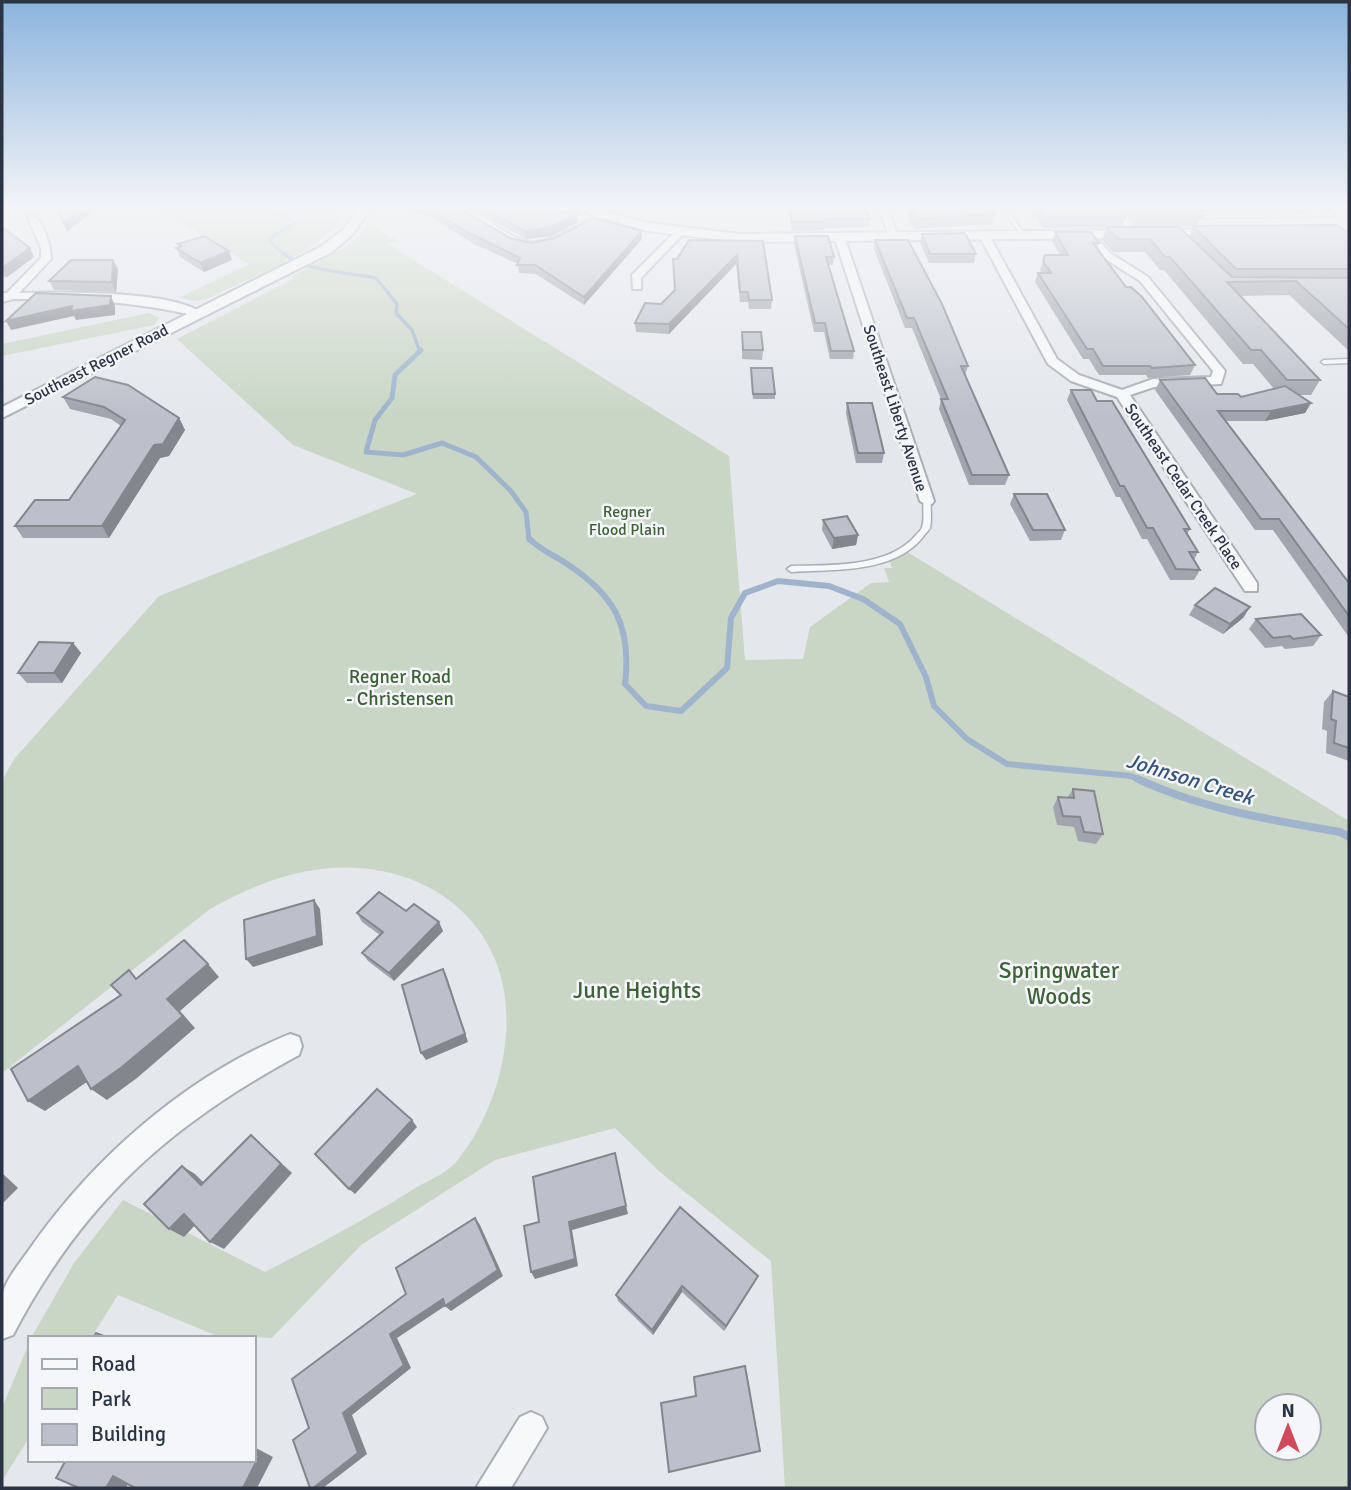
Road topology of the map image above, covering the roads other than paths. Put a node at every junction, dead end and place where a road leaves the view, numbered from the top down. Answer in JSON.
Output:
{"nodes":[{"id":1,"x":29,"y":276,"type":"edge"},
{"id":2,"x":274,"y":276,"type":"edge"},
{"id":3,"x":637,"y":276,"type":"edge"},
{"id":4,"x":853,"y":276,"type":"edge"},
{"id":5,"x":1006,"y":276,"type":"edge"},
{"id":6,"x":1139,"y":276,"type":"edge"},
{"id":7,"x":637,"y":287,"type":"dead end"},
{"id":8,"x":4,"y":299,"type":"edge"},
{"id":9,"x":196,"y":313,"type":"junction"},
{"id":10,"x":1349,"y":361,"type":"edge"},
{"id":11,"x":1324,"y":362,"type":"dead end"},
{"id":12,"x":1122,"y":394,"type":"junction"},
{"id":13,"x":2,"y":413,"type":"edge"},
{"id":14,"x":927,"y":501,"type":"joint"},
{"id":15,"x":791,"y":569,"type":"dead end"},
{"id":16,"x":1251,"y":587,"type":"dead end"},
{"id":17,"x":290,"y":1046,"type":"dead end"},
{"id":18,"x":2,"y":1324,"type":"edge"},
{"id":19,"x":531,"y":1428,"type":"dead end"},
{"id":20,"x":492,"y":1488,"type":"edge"}],
"edges":[{"from":1,"to":8,"type":"street"},
{"from":2,"to":9,"type":"street","name":"Southeast Regner Road"},
{"from":3,"to":7,"type":"street"},
{"from":4,"to":14,"type":"street","name":"Southeast Liberty Avenue"},
{"from":5,"to":12,"type":"street","name":"Southeast Cedar Creek Place"},
{"from":6,"to":12,"type":"street"},
{"from":8,"to":9,"type":"street"},
{"from":9,"to":13,"type":"street","name":"Southeast Regner Road"},
{"from":10,"to":11,"type":"lane"},
{"from":12,"to":16,"type":"street","name":"Southeast Cedar Creek Place"},
{"from":14,"to":15,"type":"lane","name":"Southeast Liberty Avenue"},
{"from":17,"to":18,"type":"street"},
{"from":19,"to":20,"type":"street"}]}
